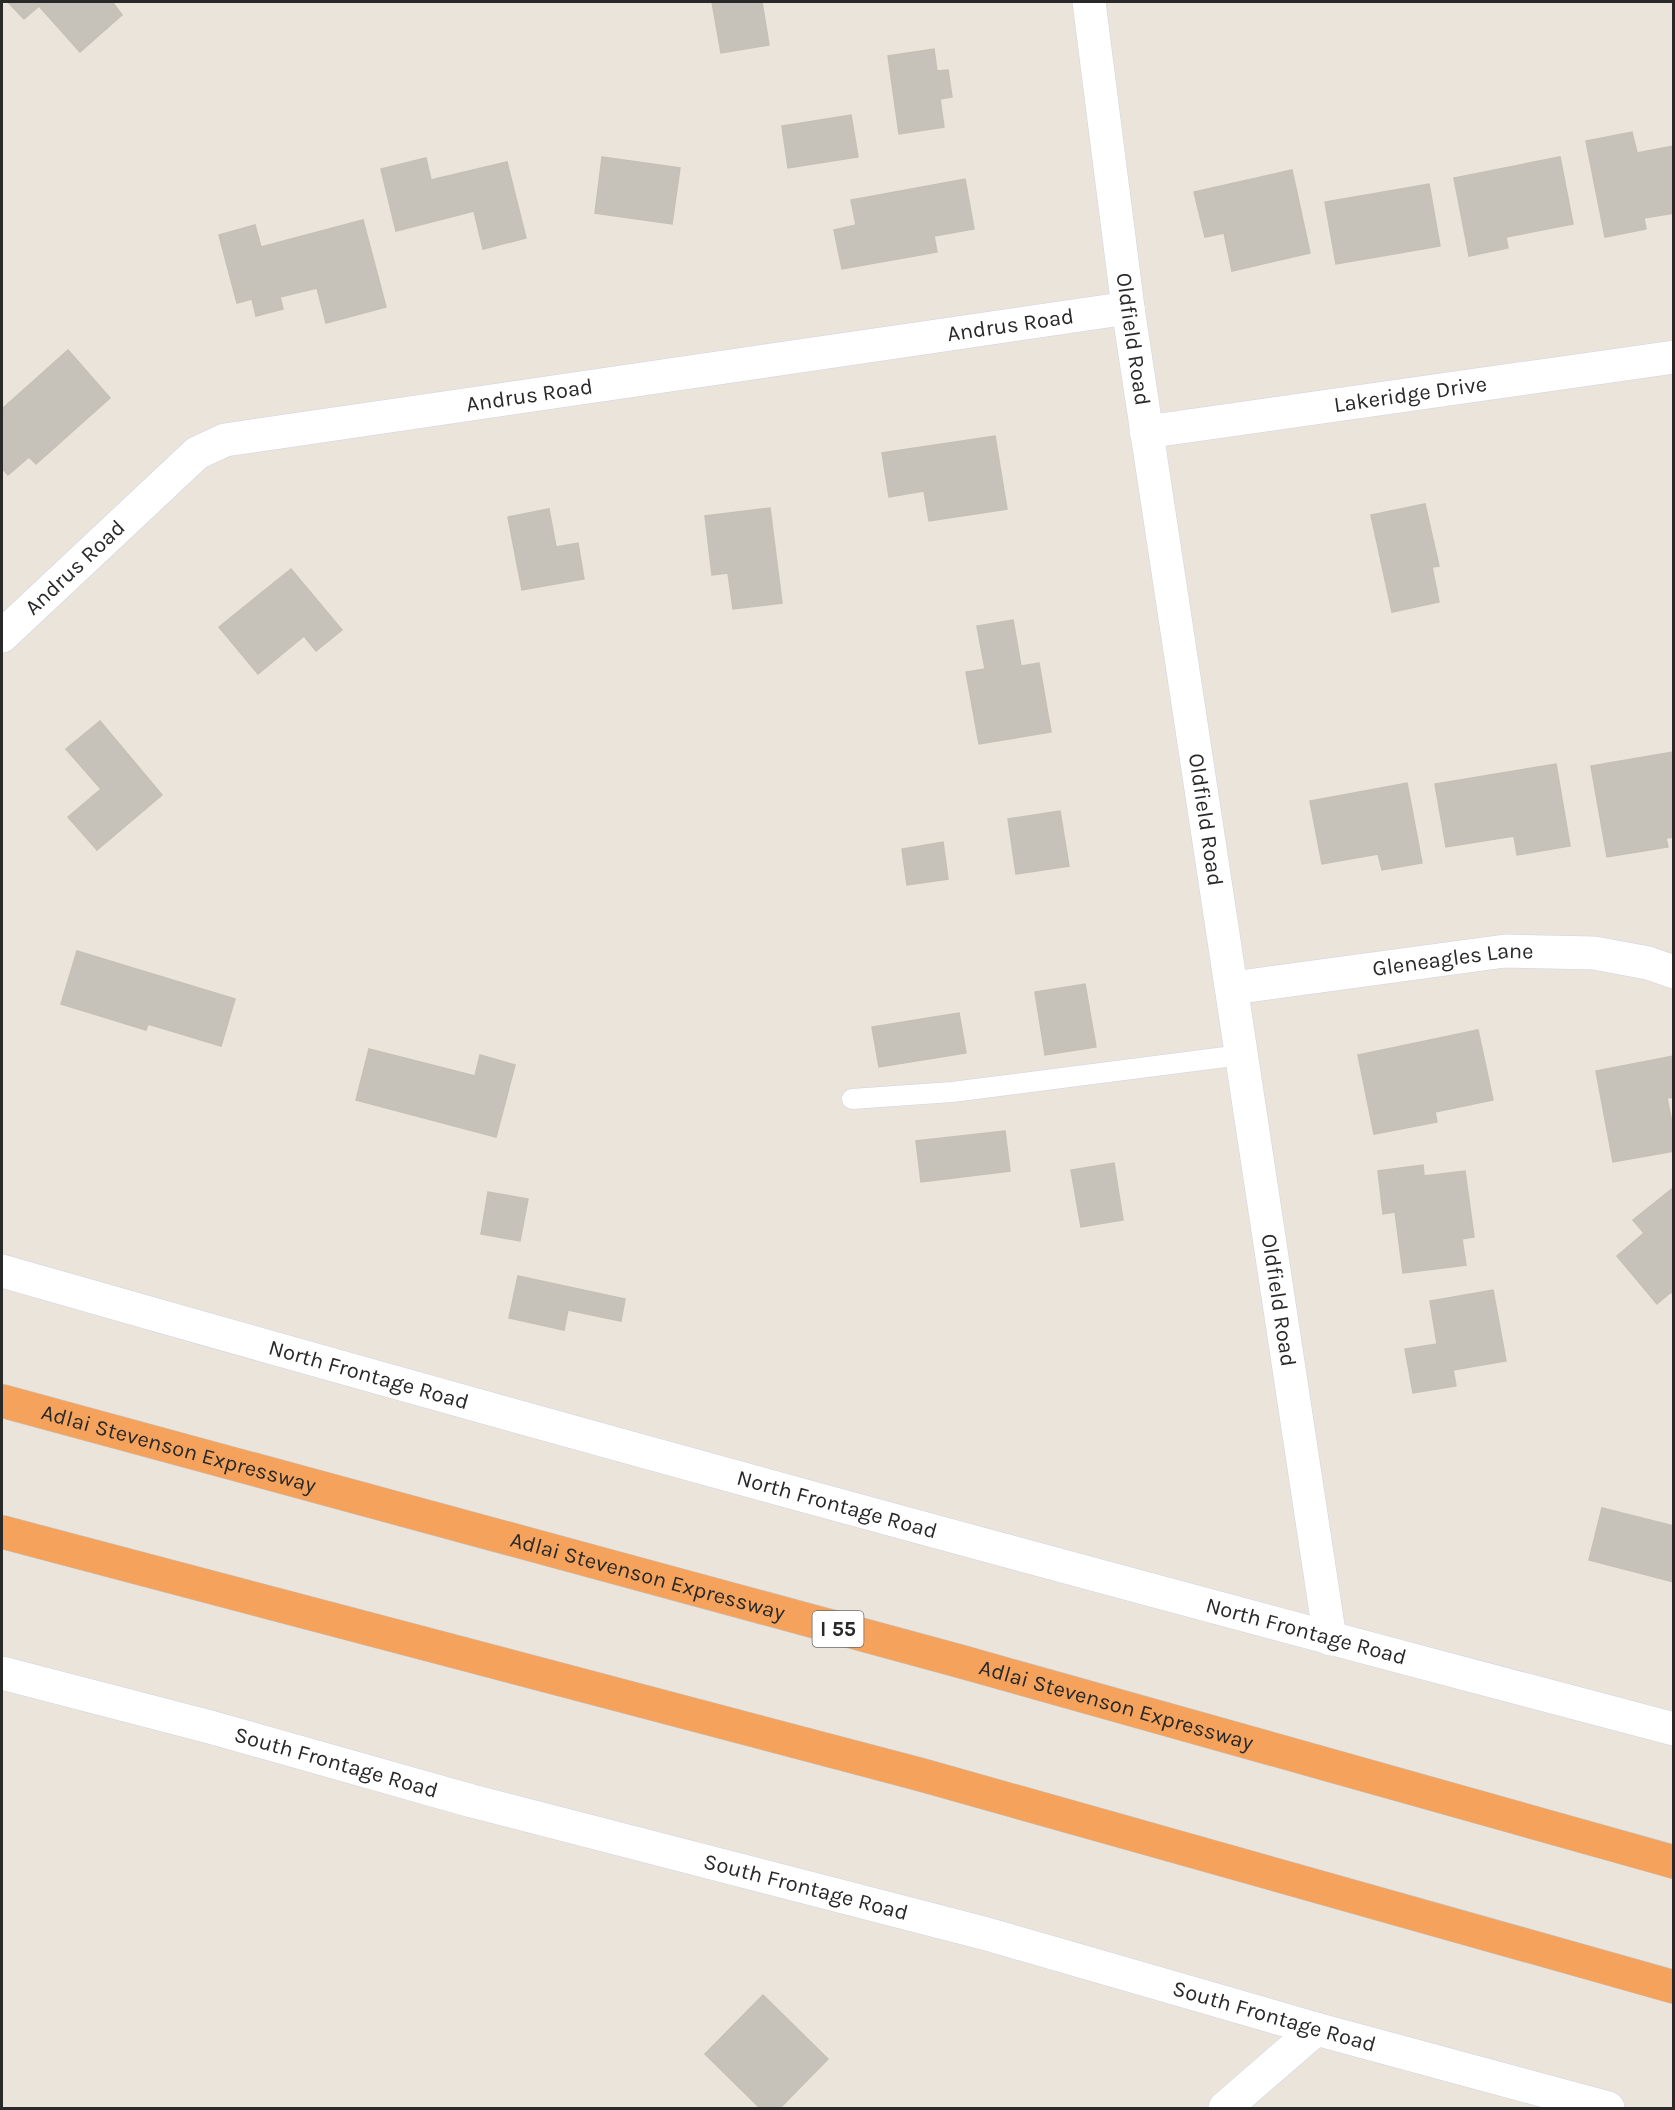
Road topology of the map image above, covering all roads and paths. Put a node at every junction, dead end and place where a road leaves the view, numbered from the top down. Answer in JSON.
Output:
{"nodes":[{"id":1,"x":1089,"y":2,"type":"edge"},
{"id":2,"x":1128,"y":308,"type":"junction"},
{"id":3,"x":1674,"y":357,"type":"edge"},
{"id":4,"x":1146,"y":432,"type":"junction"},
{"id":5,"x":2,"y":636,"type":"edge"},
{"id":6,"x":1674,"y":972,"type":"edge"},
{"id":7,"x":1233,"y":988,"type":"junction"},
{"id":8,"x":1241,"y":1055,"type":"junction"},
{"id":9,"x":852,"y":1099,"type":"dead end"},
{"id":10,"x":2,"y":1271,"type":"edge"},
{"id":11,"x":2,"y":1401,"type":"edge"},
{"id":12,"x":2,"y":1532,"type":"edge"},
{"id":13,"x":1330,"y":1639,"type":"junction"},
{"id":14,"x":2,"y":1673,"type":"edge"},
{"id":15,"x":1674,"y":1729,"type":"edge"},
{"id":16,"x":1674,"y":1862,"type":"edge"},
{"id":17,"x":1674,"y":1987,"type":"edge"},
{"id":18,"x":1316,"y":2029,"type":"junction"},
{"id":19,"x":1225,"y":2109,"type":"edge"},
{"id":20,"x":1608,"y":2109,"type":"edge"}],
"edges":[{"from":1,"to":2,"type":"street","name":"Oldfield Road"},
{"from":2,"to":4,"type":"street","name":"Oldfield Road"},
{"from":2,"to":5,"type":"street","name":"Andrus Road"},
{"from":3,"to":4,"type":"street","name":"Lakeridge Drive"},
{"from":4,"to":7,"type":"street","name":"Oldfield Road"},
{"from":6,"to":7,"type":"street","name":"Gleneagles Lane"},
{"from":7,"to":8,"type":"street","name":"Oldfield Road"},
{"from":8,"to":9,"type":"lane"},
{"from":8,"to":13,"type":"street","name":"Oldfield Road"},
{"from":10,"to":13,"type":"street","name":"North Frontage Road"},
{"from":11,"to":16,"type":"highway","name":"Adlai Stevenson Expressway","number":"I 55"},
{"from":12,"to":17,"type":"highway"},
{"from":13,"to":15,"type":"street","name":"North Frontage Road"},
{"from":14,"to":18,"type":"street","name":"South Frontage Road"},
{"from":18,"to":19,"type":"street"},
{"from":18,"to":20,"type":"street","name":"South Frontage Road"}]}
